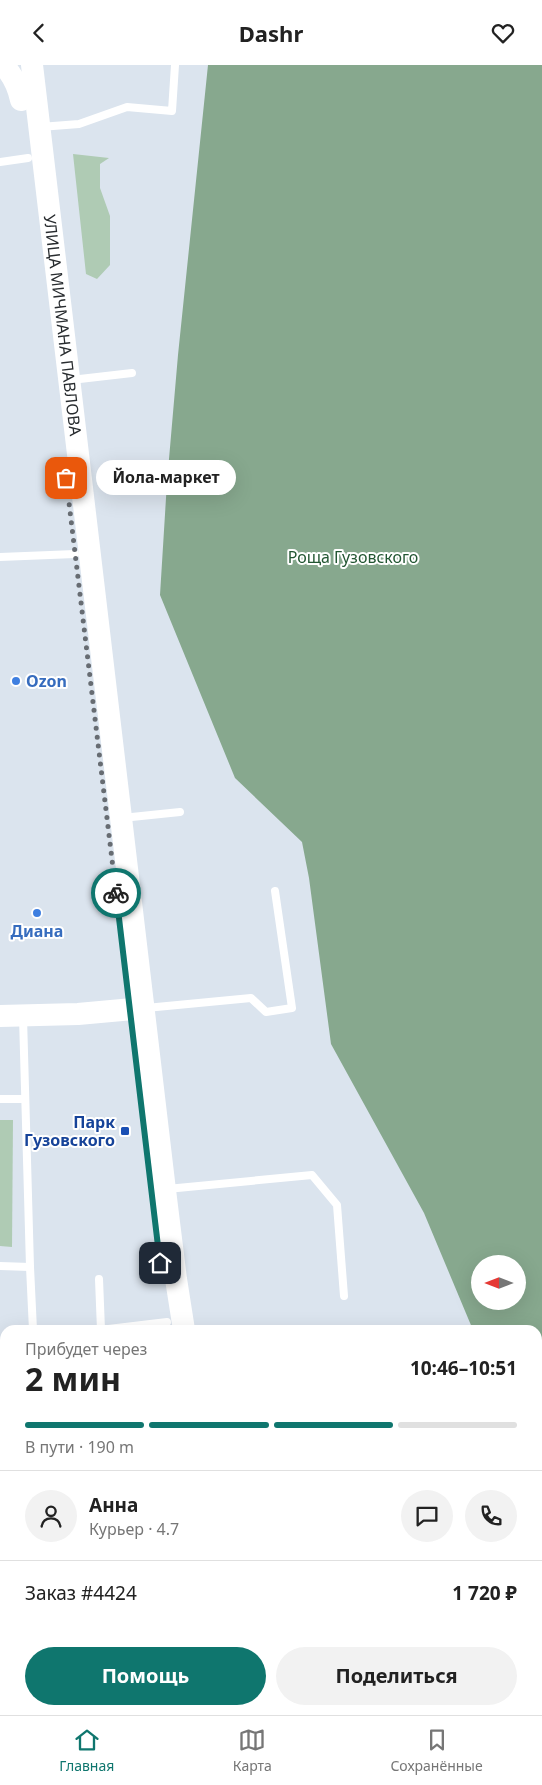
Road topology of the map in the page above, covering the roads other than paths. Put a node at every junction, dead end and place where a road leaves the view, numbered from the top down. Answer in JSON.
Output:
{"nodes":[{"id":1,"x":4,"y":65,"type":"edge"},
{"id":2,"x":175,"y":65,"type":"edge"},
{"id":3,"x":30,"y":66,"type":"edge"},
{"id":4,"x":21,"y":100,"type":"junction"},
{"id":5,"x":31,"y":127,"type":"junction"},
{"id":6,"x":35,"y":157,"type":"junction"},
{"id":7,"x":0,"y":161,"type":"edge"},
{"id":8,"x":132,"y":373,"type":"dead end"},
{"id":9,"x":62,"y":381,"type":"junction"},
{"id":10,"x":82,"y":554,"type":"junction"},
{"id":11,"x":0,"y":557,"type":"edge"},
{"id":12,"x":180,"y":812,"type":"dead end"},
{"id":13,"x":114,"y":818,"type":"junction"},
{"id":14,"x":275,"y":891,"type":"dead end"},
{"id":15,"x":137,"y":1009,"type":"junction"},
{"id":16,"x":0,"y":1015,"type":"edge"},
{"id":17,"x":23,"y":1015,"type":"junction"},
{"id":18,"x":0,"y":1099,"type":"edge"},
{"id":19,"x":24,"y":1099,"type":"junction"},
{"id":20,"x":158,"y":1191,"type":"junction"},
{"id":21,"x":0,"y":1266,"type":"edge"},
{"id":22,"x":30,"y":1267,"type":"junction"},
{"id":23,"x":99,"y":1279,"type":"dead end"},
{"id":24,"x":344,"y":1296,"type":"dead end"},
{"id":25,"x":33,"y":1325,"type":"edge"},
{"id":26,"x":101,"y":1325,"type":"edge"},
{"id":27,"x":176,"y":1325,"type":"edge"}],
"edges":[{"from":1,"to":4,"type":"main road"},
{"from":2,"to":5,"type":"lane"},
{"from":3,"to":4,"type":"main road","name":"УЛИЦА МИЧМАНА ПАВЛОВА"},
{"from":3,"to":5,"type":"main road","name":"УЛИЦА МИЧМАНА ПАВЛОВА"},
{"from":4,"to":5,"type":"main road","name":"УЛИЦА МИЧМАНА ПАВЛОВА"},
{"from":5,"to":6,"type":"main road","name":"УЛИЦА МИЧМАНА ПАВЛОВА"},
{"from":6,"to":7,"type":"lane"},
{"from":6,"to":9,"type":"main road","name":"УЛИЦА МИЧМАНА ПАВЛОВА"},
{"from":8,"to":9,"type":"lane"},
{"from":9,"to":10,"type":"main road","name":"УЛИЦА МИЧМАНА ПАВЛОВА"},
{"from":10,"to":11,"type":"lane"},
{"from":10,"to":13,"type":"main road","name":"УЛИЦА МИЧМАНА ПАВЛОВА"},
{"from":12,"to":13,"type":"lane"},
{"from":13,"to":15,"type":"main road","name":"УЛИЦА МИЧМАНА ПАВЛОВА"},
{"from":14,"to":15,"type":"lane"},
{"from":15,"to":17,"type":"main road"},
{"from":15,"to":20,"type":"main road","name":"УЛИЦА МИЧМАНА ПАВЛОВА"},
{"from":16,"to":17,"type":"main road"},
{"from":17,"to":19,"type":"lane"},
{"from":18,"to":19,"type":"lane"},
{"from":19,"to":22,"type":"lane"},
{"from":20,"to":24,"type":"lane"},
{"from":20,"to":27,"type":"main road","name":"УЛИЦА МИЧМАНА ПАВЛОВА"},
{"from":21,"to":22,"type":"lane"},
{"from":22,"to":25,"type":"lane"},
{"from":23,"to":26,"type":"lane"}]}
